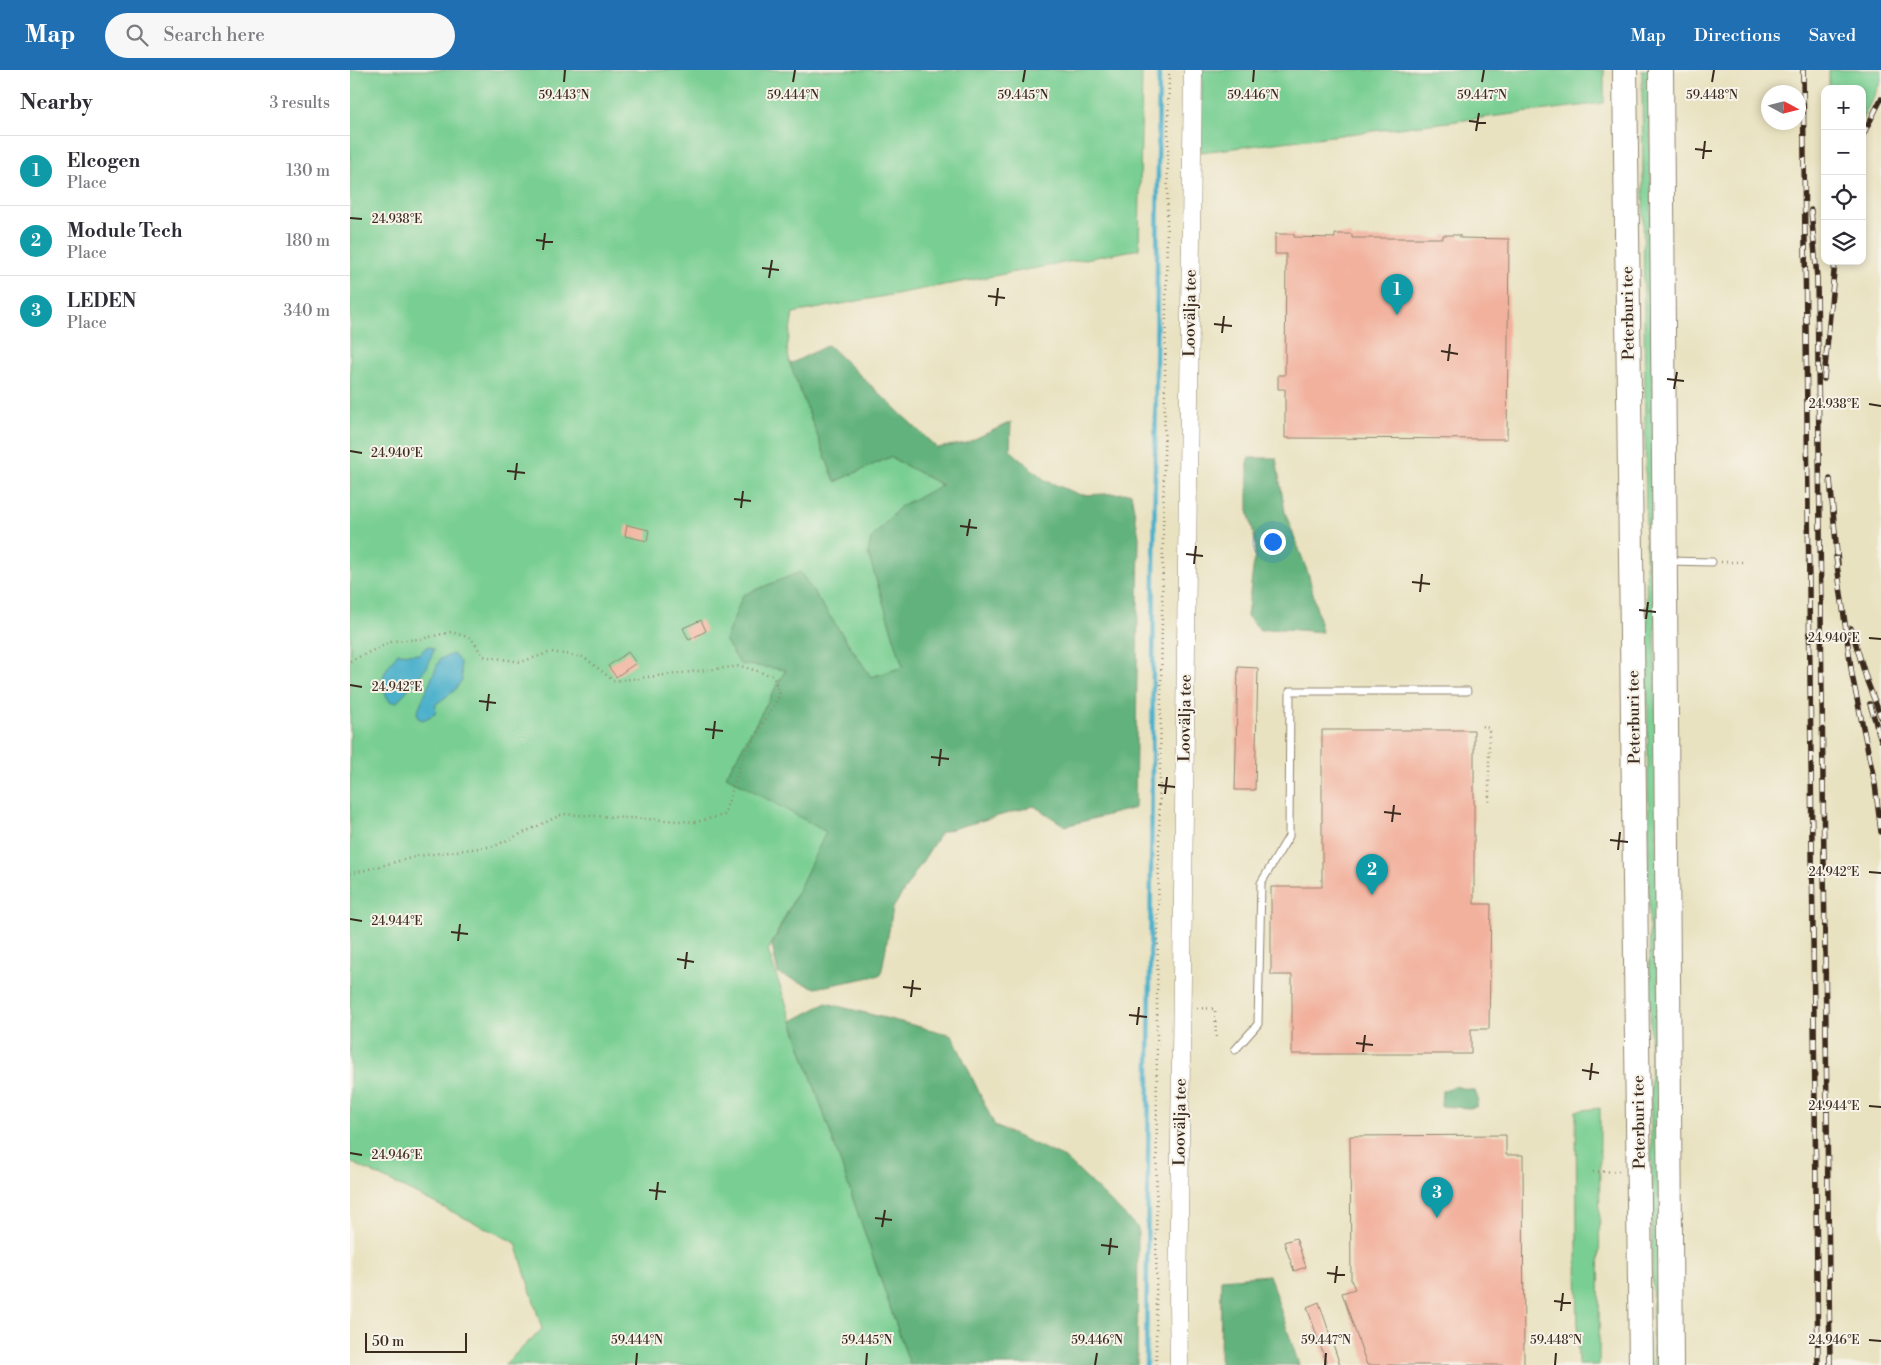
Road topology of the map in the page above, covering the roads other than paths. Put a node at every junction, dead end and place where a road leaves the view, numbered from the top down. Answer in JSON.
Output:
{"nodes":[{"id":1,"x":1193,"y":70,"type":"edge"},
{"id":2,"x":1625,"y":70,"type":"edge"},
{"id":3,"x":1661,"y":70,"type":"edge"},
{"id":4,"x":1664,"y":561,"type":"junction"},
{"id":5,"x":1712,"y":562,"type":"road end"},
{"id":6,"x":1467,"y":691,"type":"dead end"},
{"id":7,"x":1236,"y":1050,"type":"dead end"},
{"id":8,"x":1179,"y":1365,"type":"edge"},
{"id":9,"x":1642,"y":1365,"type":"edge"},
{"id":10,"x":1671,"y":1365,"type":"edge"}],
"edges":[{"from":1,"to":8,"type":"street","name":"Loovälja tee"},
{"from":2,"to":9,"type":"highway","name":"Peterburi tee"},
{"from":3,"to":4,"type":"highway","name":"Peterburi tee"},
{"from":4,"to":5,"type":"lane"},
{"from":4,"to":10,"type":"highway","name":"Peterburi tee"},
{"from":6,"to":7,"type":"lane"}]}
